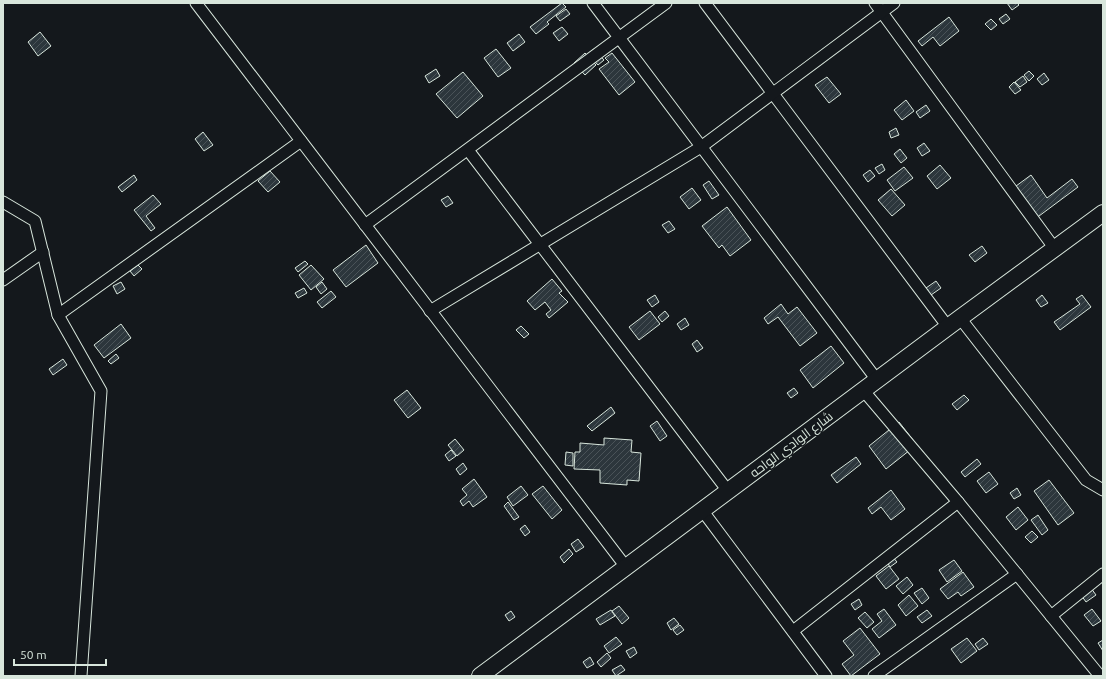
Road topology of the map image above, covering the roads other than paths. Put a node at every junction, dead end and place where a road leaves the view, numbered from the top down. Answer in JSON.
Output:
{"nodes":[{"id":1,"x":196,"y":3,"type":"edge"},
{"id":2,"x":593,"y":3,"type":"edge"},
{"id":3,"x":666,"y":3,"type":"edge"},
{"id":4,"x":705,"y":3,"type":"edge"},
{"id":5,"x":875,"y":3,"type":"edge"},
{"id":6,"x":894,"y":3,"type":"edge"},
{"id":7,"x":882,"y":12,"type":"junction"},
{"id":8,"x":619,"y":38,"type":"junction"},
{"id":9,"x":773,"y":93,"type":"junction"},
{"id":10,"x":301,"y":141,"type":"junction"},
{"id":11,"x":701,"y":147,"type":"junction"},
{"id":12,"x":468,"y":150,"type":"junction"},
{"id":13,"x":3,"y":202,"type":"edge"},
{"id":14,"x":1103,"y":214,"type":"edge"},
{"id":15,"x":365,"y":225,"type":"junction"},
{"id":16,"x":540,"y":245,"type":"junction"},
{"id":17,"x":1055,"y":249,"type":"junction"},
{"id":18,"x":42,"y":252,"type":"junction"},
{"id":19,"x":3,"y":280,"type":"edge"},
{"id":20,"x":430,"y":311,"type":"junction"},
{"id":21,"x":58,"y":315,"type":"junction"},
{"id":22,"x":954,"y":322,"type":"junction"},
{"id":23,"x":877,"y":380,"type":"junction"},
{"id":24,"x":863,"y":390,"type":"junction"},
{"id":25,"x":1103,"y":490,"type":"edge"},
{"id":26,"x":728,"y":491,"type":"junction"},
{"id":27,"x":958,"y":502,"type":"junction"},
{"id":28,"x":702,"y":510,"type":"junction"},
{"id":29,"x":626,"y":567,"type":"junction"},
{"id":30,"x":1016,"y":574,"type":"junction"},
{"id":31,"x":1103,"y":574,"type":"edge"},
{"id":32,"x":1051,"y":616,"type":"junction"},
{"id":33,"x":792,"y":631,"type":"junction"},
{"id":34,"x":80,"y":676,"type":"edge"},
{"id":35,"x":480,"y":676,"type":"edge"},
{"id":36,"x":826,"y":676,"type":"edge"},
{"id":37,"x":874,"y":676,"type":"edge"},
{"id":38,"x":1100,"y":676,"type":"edge"}],
"edges":[{"from":1,"to":10,"type":"street"},
{"from":2,"to":8,"type":"street"},
{"from":3,"to":8,"type":"street"},
{"from":4,"to":9,"type":"street"},
{"from":5,"to":7,"type":"street"},
{"from":6,"to":7,"type":"street"},
{"from":7,"to":9,"type":"street"},
{"from":7,"to":17,"type":"street"},
{"from":8,"to":11,"type":"street"},
{"from":8,"to":12,"type":"street"},
{"from":9,"to":11,"type":"street"},
{"from":9,"to":22,"type":"street"},
{"from":10,"to":15,"type":"street"},
{"from":10,"to":21,"type":"street"},
{"from":11,"to":16,"type":"street"},
{"from":11,"to":23,"type":"street"},
{"from":12,"to":15,"type":"street"},
{"from":12,"to":16,"type":"street"},
{"from":13,"to":18,"type":"street"},
{"from":14,"to":17,"type":"main road","name":"شارع الوادي الواحه"},
{"from":15,"to":20,"type":"street"},
{"from":16,"to":20,"type":"street"},
{"from":16,"to":26,"type":"street"},
{"from":17,"to":22,"type":"main road","name":"شارع الوادي الواحه"},
{"from":18,"to":19,"type":"street"},
{"from":18,"to":21,"type":"street"},
{"from":20,"to":29,"type":"street"},
{"from":21,"to":34,"type":"street"},
{"from":22,"to":23,"type":"main road","name":"شارع الوادي الواحه"},
{"from":22,"to":25,"type":"street"},
{"from":23,"to":24,"type":"main road","name":"شارع الوادي الواحه"},
{"from":24,"to":26,"type":"main road","name":"شارع الوادي الواحه"},
{"from":24,"to":27,"type":"street"},
{"from":26,"to":28,"type":"main road","name":"شارع الوادي الواحه"},
{"from":27,"to":30,"type":"street"},
{"from":27,"to":33,"type":"street"},
{"from":28,"to":29,"type":"main road","name":"شارع الوادي الواحه"},
{"from":28,"to":33,"type":"street"},
{"from":29,"to":35,"type":"main road","name":"شارع الوادي الواحه"},
{"from":30,"to":32,"type":"street"},
{"from":30,"to":37,"type":"street"},
{"from":31,"to":32,"type":"street"},
{"from":32,"to":38,"type":"street"},
{"from":33,"to":36,"type":"street"}]}
